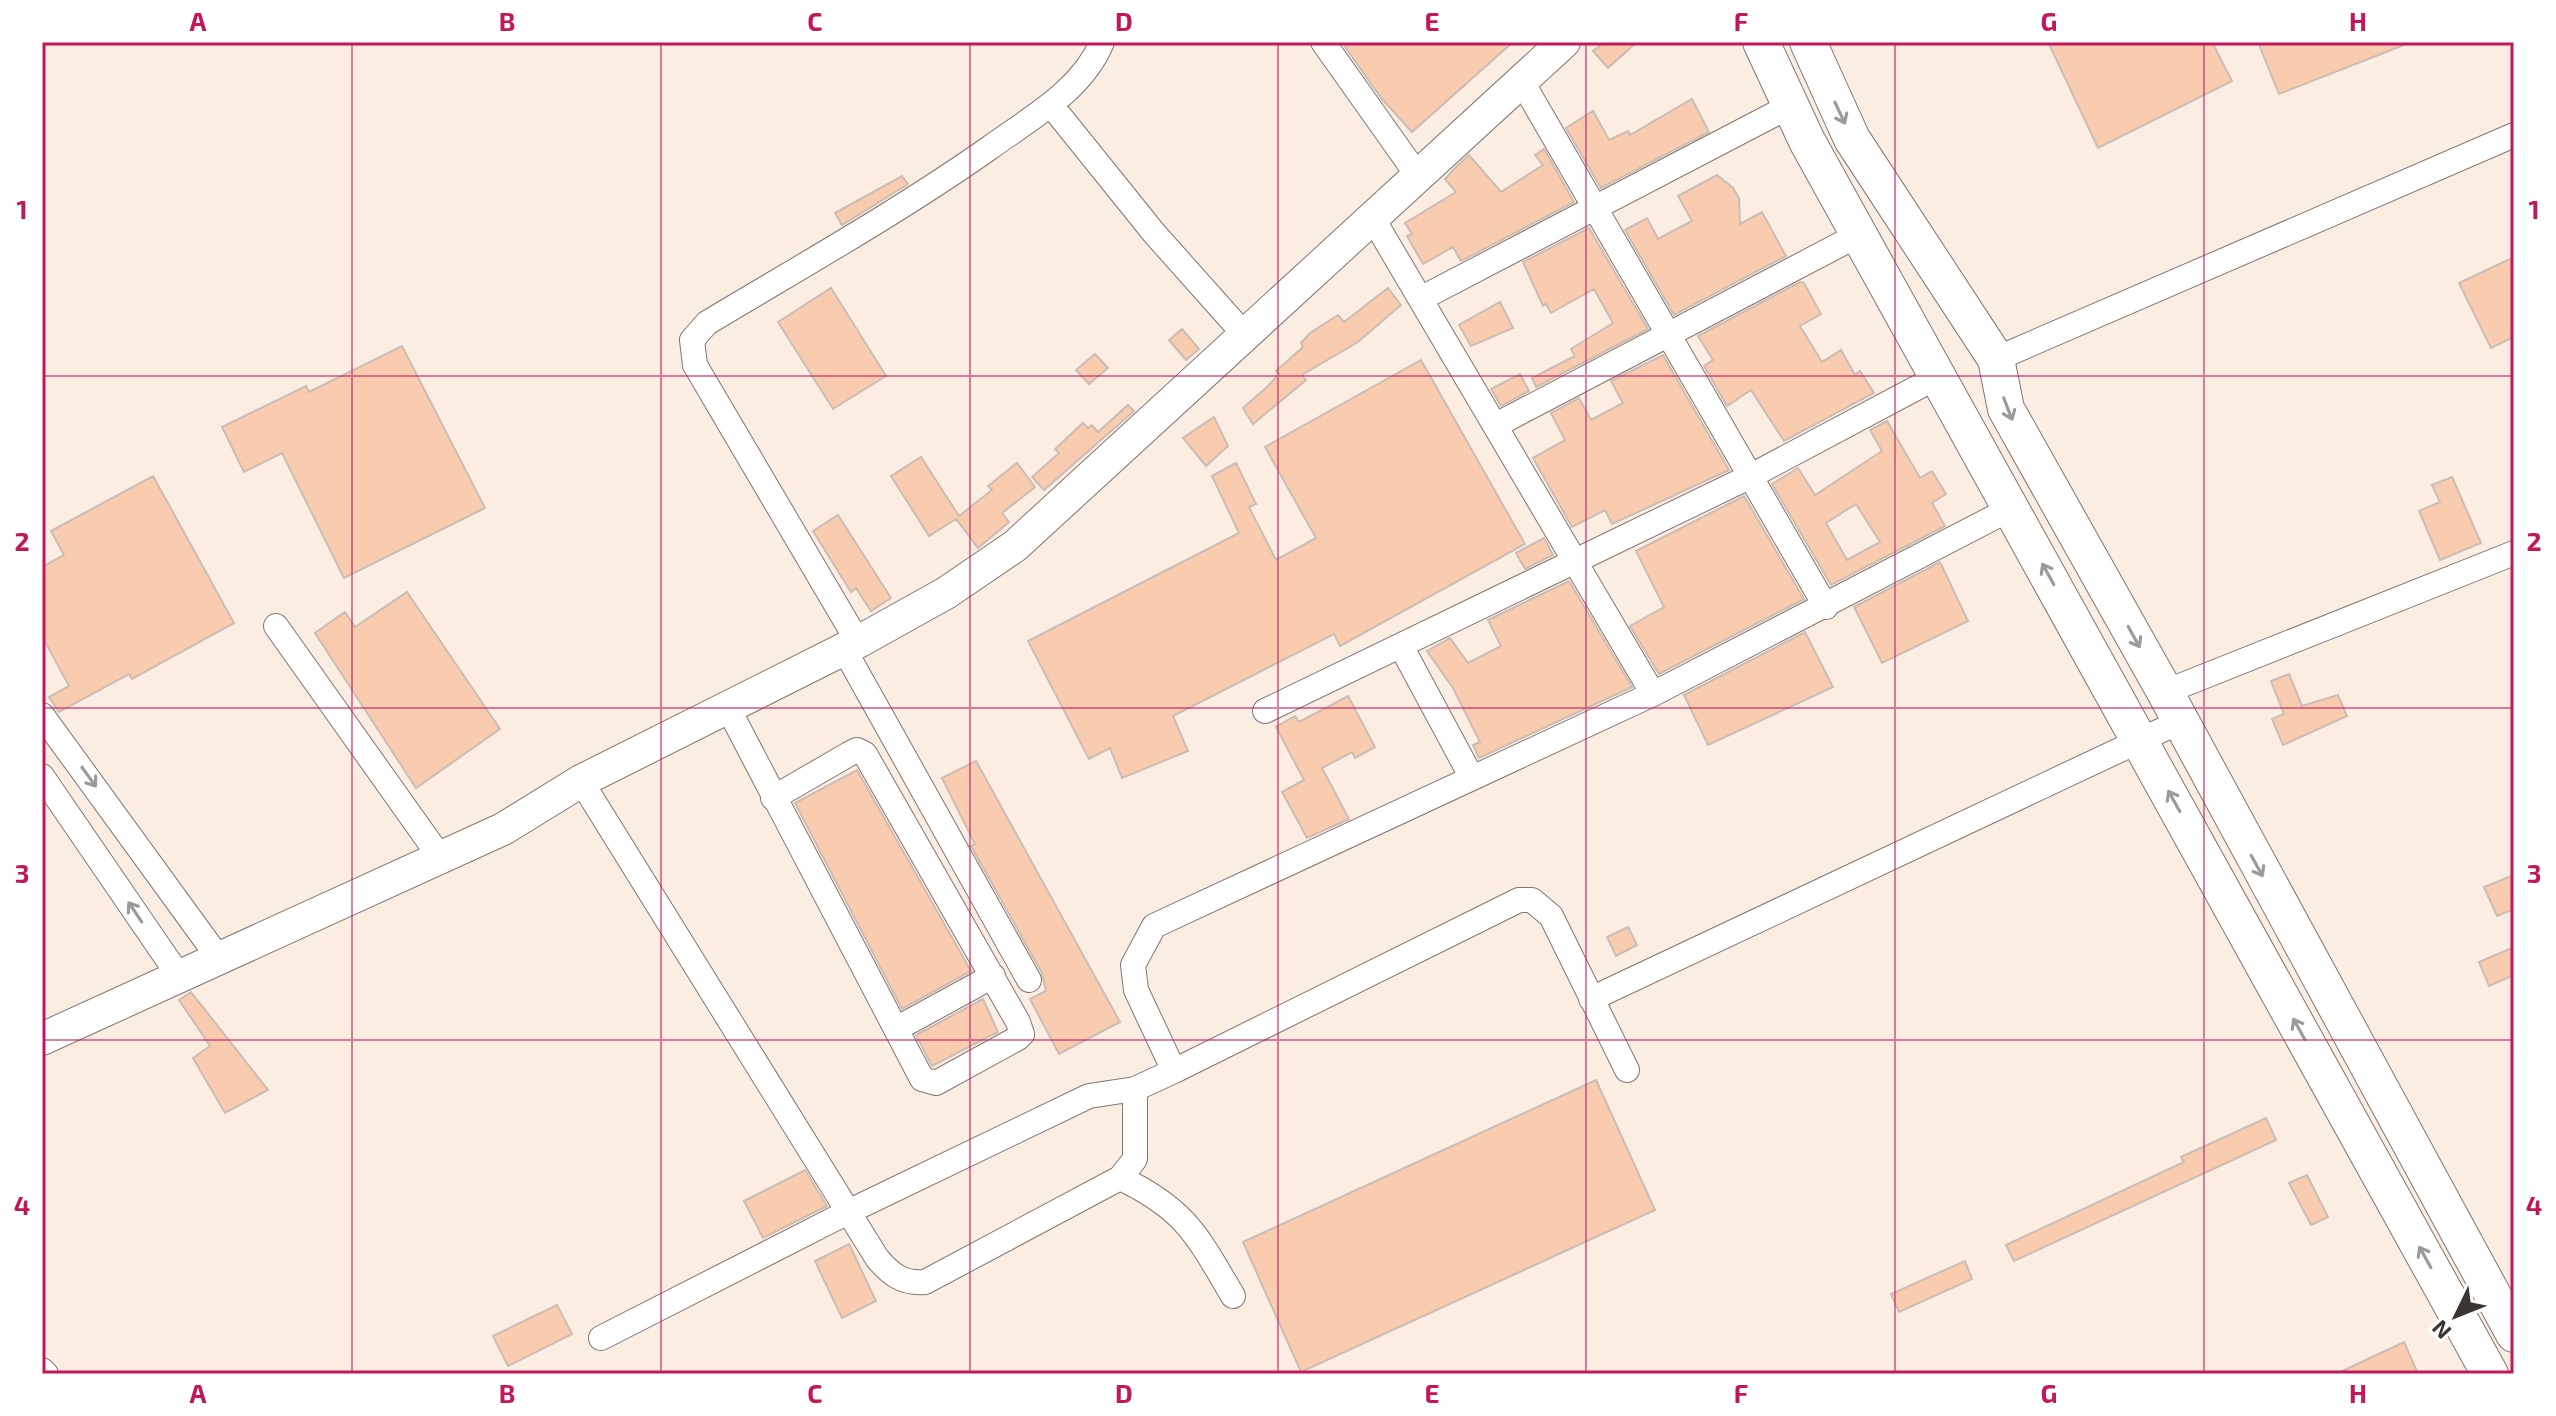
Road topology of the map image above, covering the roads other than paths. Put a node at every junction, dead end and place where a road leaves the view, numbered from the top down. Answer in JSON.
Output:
{"nodes":[{"id":1,"x":1102,"y":42,"type":"edge"},
{"id":2,"x":1323,"y":42,"type":"edge"},
{"id":3,"x":1564,"y":42,"type":"edge"},
{"id":4,"x":1761,"y":42,"type":"edge"},
{"id":5,"x":1808,"y":42,"type":"edge"},
{"id":6,"x":1521,"y":80,"type":"junction"},
{"id":7,"x":1051,"y":105,"type":"junction"},
{"id":8,"x":1790,"y":106,"type":"junction"},
{"id":9,"x":2514,"y":135,"type":"edge"},
{"id":10,"x":1418,"y":176,"type":"junction"},
{"id":11,"x":1594,"y":206,"type":"junction"},
{"id":12,"x":1372,"y":217,"type":"junction"},
{"id":13,"x":1860,"y":234,"type":"junction"},
{"id":14,"x":1422,"y":298,"type":"junction"},
{"id":15,"x":1244,"y":334,"type":"junction"},
{"id":16,"x":1670,"y":334,"type":"junction"},
{"id":17,"x":1996,"y":359,"type":"junction"},
{"id":18,"x":1939,"y":376,"type":"junction"},
{"id":19,"x":1496,"y":425,"type":"junction"},
{"id":20,"x":1751,"y":476,"type":"junction"},
{"id":21,"x":2012,"y":508,"type":"junction"},
{"id":22,"x":2514,"y":553,"type":"edge"},
{"id":23,"x":1576,"y":560,"type":"junction"},
{"id":24,"x":1826,"y":607,"type":"junction"},
{"id":25,"x":276,"y":626,"type":"dead end"},
{"id":26,"x":851,"y":645,"type":"junction"},
{"id":27,"x":1401,"y":646,"type":"junction"},
{"id":28,"x":1653,"y":694,"type":"junction"},
{"id":29,"x":2172,"y":707,"type":"junction"},
{"id":30,"x":728,"y":708,"type":"junction"},
{"id":31,"x":1265,"y":711,"type":"dead end"},
{"id":32,"x":42,"y":715,"type":"edge"},
{"id":33,"x":2139,"y":739,"type":"junction"},
{"id":34,"x":42,"y":776,"type":"edge"},
{"id":35,"x":1472,"y":778,"type":"junction"},
{"id":36,"x":581,"y":781,"type":"junction"},
{"id":37,"x":773,"y":798,"type":"junction"},
{"id":38,"x":440,"y":857,"type":"junction"},
{"id":39,"x":218,"y":957,"type":"junction"},
{"id":40,"x":179,"y":976,"type":"junction"},
{"id":41,"x":993,"y":976,"type":"junction"},
{"id":42,"x":1029,"y":980,"type":"dead end"},
{"id":43,"x":1591,"y":999,"type":"junction"},
{"id":44,"x":896,"y":1029,"type":"junction"},
{"id":45,"x":42,"y":1039,"type":"edge"},
{"id":46,"x":1627,"y":1070,"type":"dead end"},
{"id":47,"x":1174,"y":1071,"type":"junction"},
{"id":48,"x":1135,"y":1089,"type":"junction"},
{"id":49,"x":1120,"y":1178,"type":"junction"},
{"id":50,"x":850,"y":1211,"type":"junction"},
{"id":51,"x":1233,"y":1296,"type":"dead end"},
{"id":52,"x":2514,"y":1334,"type":"edge"},
{"id":53,"x":601,"y":1338,"type":"dead end"},
{"id":54,"x":2490,"y":1374,"type":"edge"}],
"edges":[{"from":1,"to":7,"type":"street"},
{"from":2,"to":10,"type":"street"},
{"from":3,"to":6,"type":"main road"},
{"from":4,"to":8,"type":"highway"},
{"from":5,"to":17,"type":"highway","one_way":true},
{"from":6,"to":10,"type":"main road"},
{"from":6,"to":11,"type":"street"},
{"from":7,"to":15,"type":"street"},
{"from":7,"to":26,"type":"street"},
{"from":8,"to":11,"type":"street"},
{"from":8,"to":13,"type":"highway"},
{"from":9,"to":17,"type":"street"},
{"from":10,"to":12,"type":"main road"},
{"from":11,"to":14,"type":"street"},
{"from":11,"to":16,"type":"street"},
{"from":12,"to":14,"type":"street"},
{"from":12,"to":15,"type":"main road"},
{"from":13,"to":16,"type":"street"},
{"from":13,"to":18,"type":"highway"},
{"from":14,"to":19,"type":"street"},
{"from":15,"to":26,"type":"main road"},
{"from":16,"to":19,"type":"street"},
{"from":16,"to":20,"type":"street"},
{"from":17,"to":29,"type":"highway","one_way":true},
{"from":18,"to":20,"type":"street"},
{"from":18,"to":21,"type":"highway"},
{"from":19,"to":23,"type":"street"},
{"from":20,"to":23,"type":"street"},
{"from":20,"to":24,"type":"street"},
{"from":21,"to":24,"type":"street"},
{"from":33,"to":21,"type":"highway","one_way":true},
{"from":22,"to":29,"type":"street"},
{"from":23,"to":27,"type":"street"},
{"from":23,"to":28,"type":"street"},
{"from":24,"to":28,"type":"street"},
{"from":25,"to":38,"type":"street"},
{"from":26,"to":30,"type":"main road"},
{"from":26,"to":42,"type":"street"},
{"from":27,"to":31,"type":"street"},
{"from":27,"to":35,"type":"street"},
{"from":28,"to":35,"type":"street"},
{"from":29,"to":33,"type":"street"},
{"from":29,"to":52,"type":"highway","one_way":true},
{"from":30,"to":36,"type":"main road"},
{"from":30,"to":37,"type":"street"},
{"from":32,"to":39,"type":"street","one_way":true},
{"from":33,"to":43,"type":"street"},
{"from":54,"to":33,"type":"highway","one_way":true},
{"from":40,"to":34,"type":"street","one_way":true},
{"from":35,"to":47,"type":"street"},
{"from":36,"to":38,"type":"main road"},
{"from":36,"to":50,"type":"street"},
{"from":37,"to":41,"type":"street"},
{"from":37,"to":44,"type":"street"},
{"from":38,"to":39,"type":"main road"},
{"from":39,"to":40,"type":"main road"},
{"from":40,"to":45,"type":"main road"},
{"from":41,"to":44,"type":"street"},
{"from":41,"to":44,"type":"street"},
{"from":43,"to":46,"type":"street"},
{"from":43,"to":47,"type":"street"},
{"from":47,"to":48,"type":"street"},
{"from":48,"to":49,"type":"street"},
{"from":48,"to":50,"type":"street"},
{"from":49,"to":50,"type":"street"},
{"from":49,"to":51,"type":"street"},
{"from":50,"to":53,"type":"street"}]}
